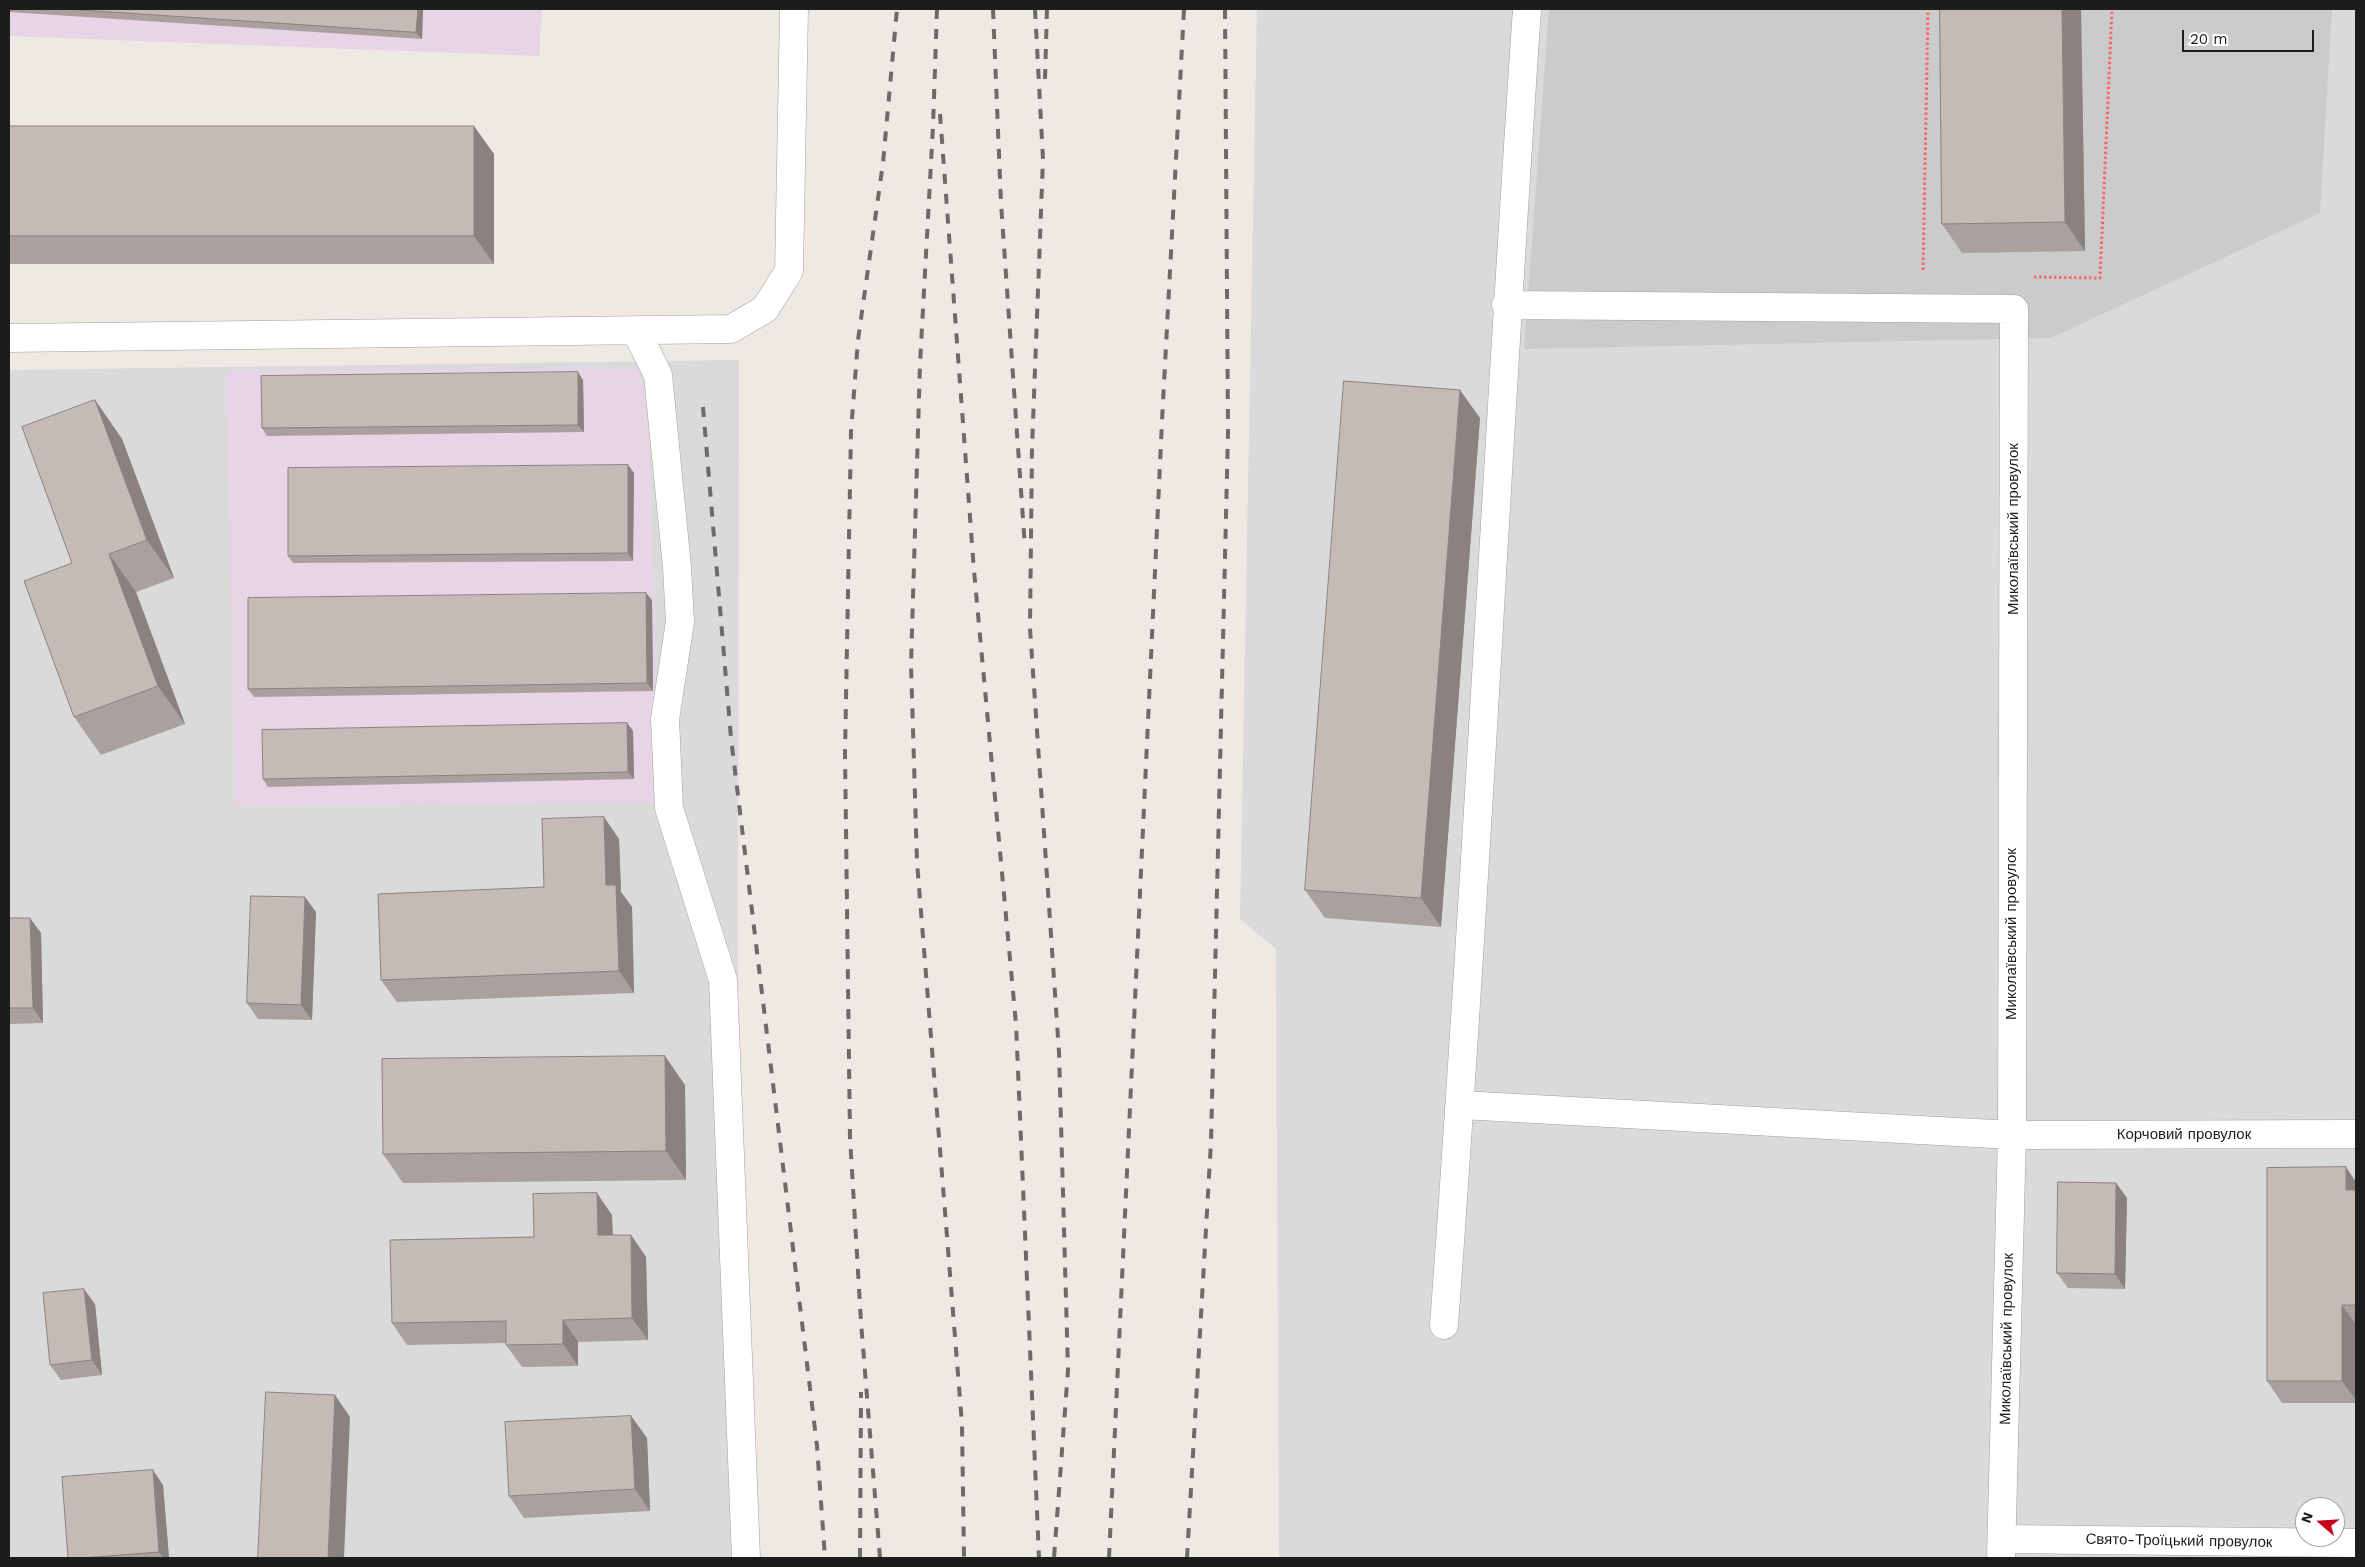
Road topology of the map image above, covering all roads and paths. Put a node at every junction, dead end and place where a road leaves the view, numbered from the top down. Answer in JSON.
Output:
{"nodes":[{"id":1,"x":794,"y":9,"type":"edge"},
{"id":2,"x":1527,"y":9,"type":"edge"},
{"id":3,"x":1928,"y":9,"type":"edge"},
{"id":4,"x":2112,"y":9,"type":"edge"},
{"id":5,"x":1932,"y":271,"type":"dead end"},
{"id":6,"x":2024,"y":276,"type":"dead end"},
{"id":7,"x":1506,"y":305,"type":"junction"},
{"id":8,"x":636,"y":331,"type":"junction"},
{"id":9,"x":9,"y":338,"type":"edge"},
{"id":10,"x":1461,"y":1105,"type":"junction"},
{"id":11,"x":2356,"y":1134,"type":"edge"},
{"id":12,"x":2012,"y":1135,"type":"junction"},
{"id":13,"x":1444,"y":1325,"type":"dead end"},
{"id":14,"x":2356,"y":1543,"type":"edge"},
{"id":15,"x":2002,"y":1549,"type":"edge"},
{"id":16,"x":746,"y":1558,"type":"edge"}],
"edges":[{"from":1,"to":8,"type":"street"},
{"from":2,"to":7,"type":"street"},
{"from":3,"to":5,"type":"path"},
{"from":4,"to":6,"type":"path"},
{"from":7,"to":10,"type":"street"},
{"from":7,"to":12,"type":"street","name":"Миколаївський провулок"},
{"from":8,"to":9,"type":"street"},
{"from":8,"to":16,"type":"street"},
{"from":10,"to":12,"type":"street","name":"Корчовий провулок"},
{"from":10,"to":13,"type":"street"},
{"from":11,"to":12,"type":"street","name":"Корчовий провулок"},
{"from":12,"to":15,"type":"street","name":"Миколаївський провулок"},
{"from":14,"to":15,"type":"street","name":"Свято-Троїцький провулок"}]}
